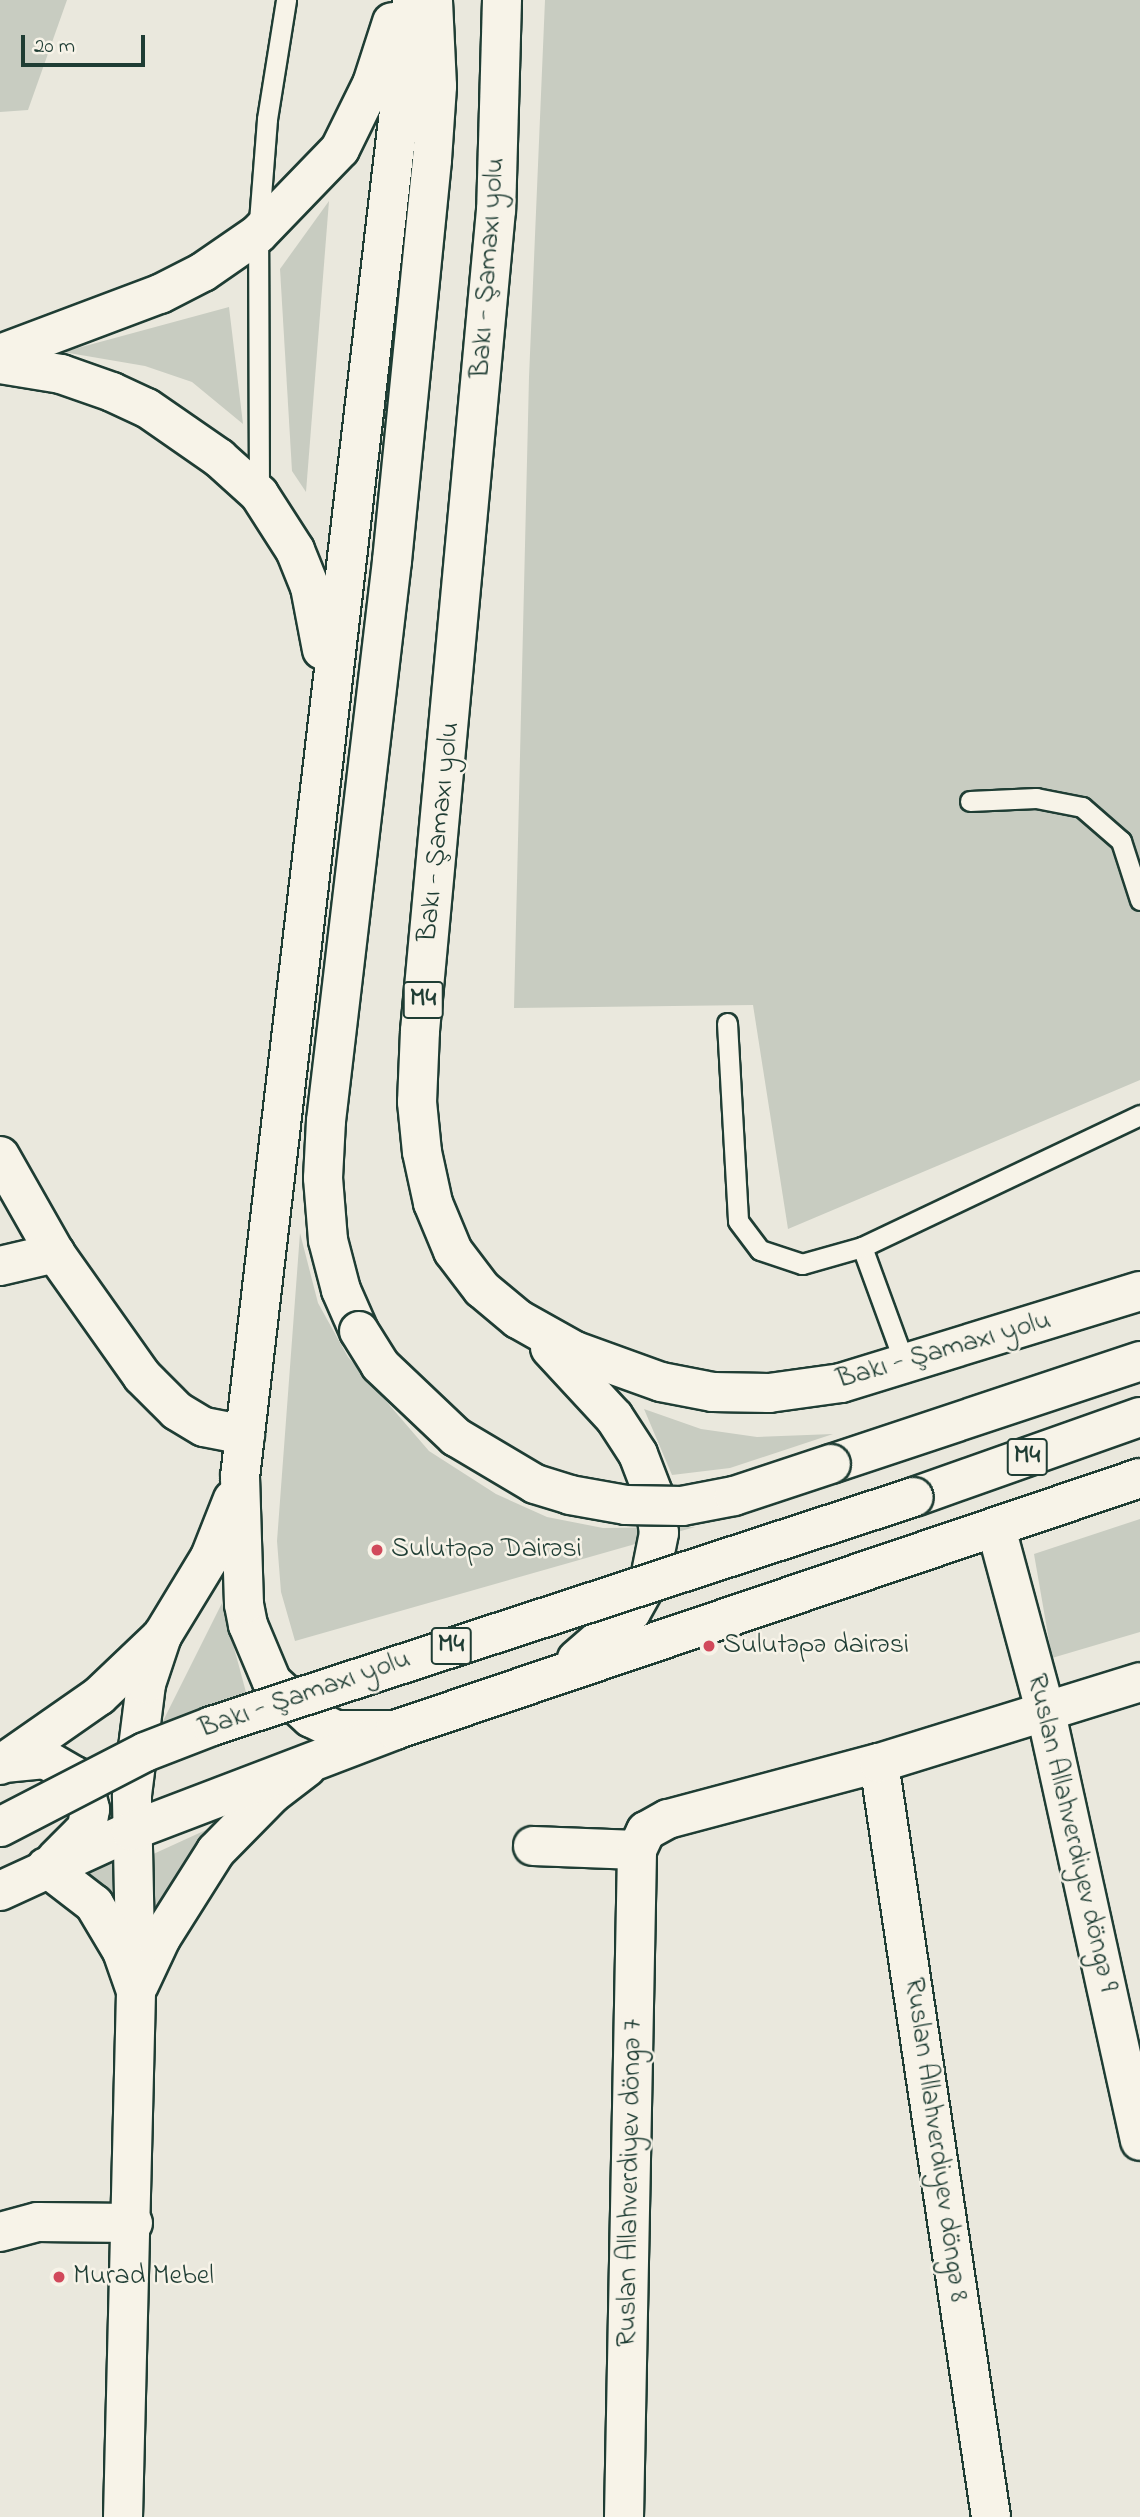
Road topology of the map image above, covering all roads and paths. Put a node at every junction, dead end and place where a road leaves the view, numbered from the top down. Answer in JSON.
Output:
{"nodes":[{"id":1,"x":286,"y":0,"type":"edge"},
{"id":2,"x":400,"y":0,"type":"edge"},
{"id":3,"x":412,"y":0,"type":"edge"},
{"id":4,"x":433,"y":0,"type":"edge"},
{"id":5,"x":502,"y":0,"type":"edge"},
{"id":6,"x":258,"y":234,"type":"junction"},
{"id":7,"x":0,"y":354,"type":"edge"},
{"id":8,"x":0,"y":364,"type":"edge"},
{"id":9,"x":260,"y":495,"type":"junction"},
{"id":10,"x":329,"y":689,"type":"junction"},
{"id":11,"x":970,"y":801,"type":"dead end"},
{"id":12,"x":1140,"y":900,"type":"edge"},
{"id":13,"x":727,"y":1023,"type":"dead end"},
{"id":14,"x":1140,"y":1115,"type":"edge"},
{"id":15,"x":0,"y":1156,"type":"edge"},
{"id":16,"x":862,"y":1247,"type":"junction"},
{"id":17,"x":55,"y":1253,"type":"junction"},
{"id":18,"x":0,"y":1266,"type":"edge"},
{"id":19,"x":1140,"y":1291,"type":"edge"},
{"id":20,"x":518,"y":1320,"type":"junction"},
{"id":21,"x":1140,"y":1360,"type":"edge"},
{"id":22,"x":906,"y":1367,"type":"junction"},
{"id":23,"x":1140,"y":1417,"type":"edge"},
{"id":24,"x":245,"y":1435,"type":"junction"},
{"id":25,"x":240,"y":1477,"type":"junction"},
{"id":26,"x":1140,"y":1478,"type":"edge"},
{"id":27,"x":996,"y":1528,"type":"junction"},
{"id":28,"x":162,"y":1636,"type":"junction"},
{"id":29,"x":542,"y":1680,"type":"junction"},
{"id":30,"x":1140,"y":1682,"type":"edge"},
{"id":31,"x":1046,"y":1713,"type":"junction"},
{"id":32,"x":395,"y":1730,"type":"junction"},
{"id":33,"x":318,"y":1758,"type":"junction"},
{"id":34,"x":880,"y":1763,"type":"junction"},
{"id":35,"x":2,"y":1764,"type":"edge"},
{"id":36,"x":0,"y":1827,"type":"edge"},
{"id":37,"x":131,"y":1831,"type":"junction"},
{"id":38,"x":533,"y":1846,"type":"dead end"},
{"id":39,"x":638,"y":1850,"type":"junction"},
{"id":40,"x":46,"y":1867,"type":"junction"},
{"id":41,"x":0,"y":1891,"type":"edge"},
{"id":42,"x":136,"y":1990,"type":"junction"},
{"id":43,"x":1140,"y":2141,"type":"edge"},
{"id":44,"x":133,"y":2223,"type":"junction"},
{"id":45,"x":0,"y":2232,"type":"edge"},
{"id":46,"x":123,"y":2517,"type":"edge"},
{"id":47,"x":624,"y":2517,"type":"edge"},
{"id":48,"x":991,"y":2517,"type":"edge"}],
"edges":[{"from":1,"to":6,"type":"lane"},
{"from":2,"to":6,"type":"main road"},
{"from":3,"to":10,"type":"main road"},
{"from":4,"to":21,"type":"main road","bridge":true},
{"from":5,"to":20,"type":"main road","name":"Bakı - Şamaxı yolu","number":"M4"},
{"from":6,"to":7,"type":"main road"},
{"from":6,"to":9,"type":"lane"},
{"from":8,"to":9,"type":"main road"},
{"from":9,"to":10,"type":"main road"},
{"from":10,"to":24,"type":"main road"},
{"from":11,"to":12,"type":"lane"},
{"from":13,"to":16,"type":"lane"},
{"from":14,"to":16,"type":"lane"},
{"from":15,"to":17,"type":"main road"},
{"from":16,"to":22,"type":"lane"},
{"from":17,"to":18,"type":"main road"},
{"from":17,"to":24,"type":"main road"},
{"from":19,"to":22,"type":"main road","name":"Bakı - Şamaxı yolu","number":"M4"},
{"from":20,"to":22,"type":"main road","name":"Bakı - Şamaxı yolu","number":"M4"},
{"from":20,"to":29,"type":"main road"},
{"from":23,"to":36,"type":"main road","name":"Bakı - Şamaxı yolu","number":"M4","bridge":true},
{"from":24,"to":25,"type":"main road"},
{"from":25,"to":28,"type":"main road"},
{"from":25,"to":32,"type":"main road"},
{"from":26,"to":27,"type":"main road","number":"M4"},
{"from":27,"to":29,"type":"main road","number":"M4"},
{"from":27,"to":31,"type":"main road","name":"Ruslan Allahverdiyev döngə 9"},
{"from":28,"to":35,"type":"main road"},
{"from":28,"to":37,"type":"main road"},
{"from":29,"to":32,"type":"main road","number":"M4"},
{"from":30,"to":31,"type":"main road"},
{"from":31,"to":34,"type":"main road"},
{"from":31,"to":43,"type":"main road","name":"Ruslan Allahverdiyev döngə 9"},
{"from":32,"to":33,"type":"main road","number":"M4"},
{"from":33,"to":37,"type":"main road","number":"M4"},
{"from":33,"to":42,"type":"main road"},
{"from":34,"to":39,"type":"main road"},
{"from":34,"to":48,"type":"main road","name":"Ruslan Allahverdiyev döngə 8"},
{"from":35,"to":40,"type":"main road"},
{"from":37,"to":40,"type":"main road","number":"M4"},
{"from":37,"to":42,"type":"main road"},
{"from":38,"to":39,"type":"main road"},
{"from":39,"to":47,"type":"main road","name":"Ruslan Allahverdiyev döngə 7"},
{"from":40,"to":41,"type":"main road","number":"M4"},
{"from":40,"to":42,"type":"main road"},
{"from":42,"to":44,"type":"main road"},
{"from":44,"to":45,"type":"main road"},
{"from":44,"to":46,"type":"main road"}]}
